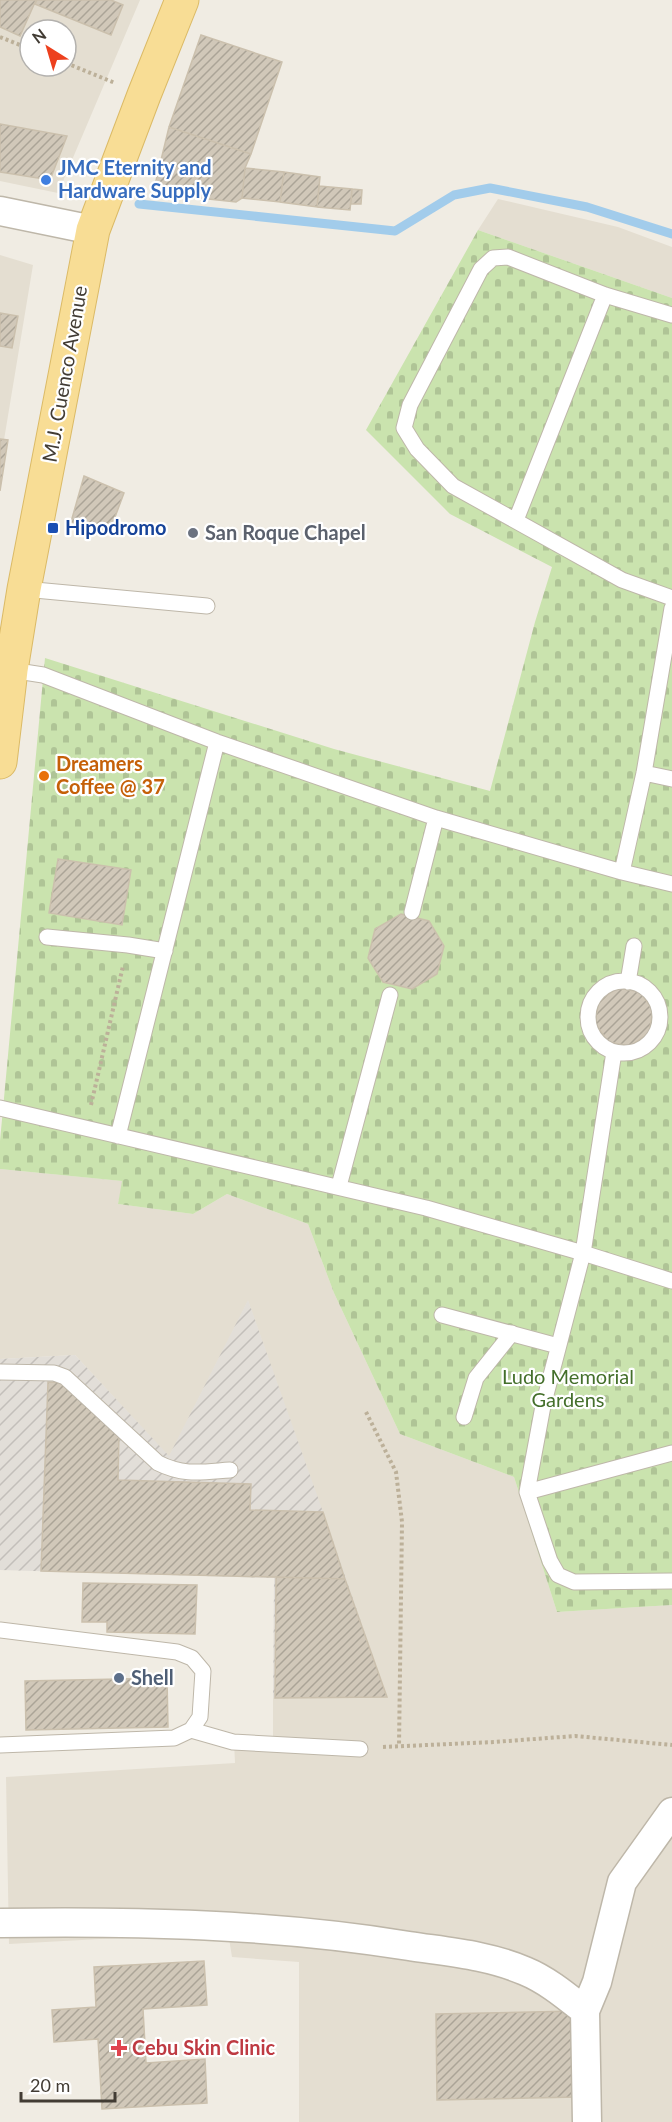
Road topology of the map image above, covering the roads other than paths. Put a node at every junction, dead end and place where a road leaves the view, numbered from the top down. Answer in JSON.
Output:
{"nodes":[{"id":1,"x":182,"y":0,"type":"edge"},
{"id":2,"x":0,"y":211,"type":"edge"},
{"id":3,"x":93,"y":231,"type":"junction"},
{"id":4,"x":605,"y":295,"type":"junction"},
{"id":5,"x":672,"y":315,"type":"edge"},
{"id":6,"x":516,"y":520,"type":"junction"},
{"id":7,"x":24,"y":589,"type":"junction"},
{"id":8,"x":672,"y":598,"type":"edge"},
{"id":9,"x":207,"y":606,"type":"dead end"},
{"id":10,"x":672,"y":608,"type":"edge"},
{"id":11,"x":11,"y":670,"type":"junction"},
{"id":12,"x":217,"y":741,"type":"junction"},
{"id":13,"x":0,"y":756,"type":"edge"},
{"id":14,"x":644,"y":773,"type":"junction"},
{"id":15,"x":672,"y":779,"type":"edge"},
{"id":16,"x":436,"y":818,"type":"junction"},
{"id":17,"x":622,"y":872,"type":"junction"},
{"id":18,"x":672,"y":884,"type":"edge"},
{"id":19,"x":412,"y":912,"type":"dead end"},
{"id":20,"x":47,"y":937,"type":"dead end"},
{"id":21,"x":634,"y":946,"type":"dead end"},
{"id":22,"x":165,"y":951,"type":"junction"},
{"id":23,"x":628,"y":982,"type":"junction"},
{"id":24,"x":390,"y":995,"type":"dead end"},
{"id":25,"x":665,"y":1025,"type":"edge"},
{"id":26,"x":614,"y":1052,"type":"junction"},
{"id":27,"x":0,"y":1108,"type":"edge"},
{"id":28,"x":118,"y":1136,"type":"junction"},
{"id":29,"x":339,"y":1186,"type":"junction"},
{"id":30,"x":583,"y":1253,"type":"junction"},
{"id":31,"x":672,"y":1281,"type":"edge"},
{"id":32,"x":442,"y":1315,"type":"dead end"},
{"id":33,"x":512,"y":1333,"type":"junction"},
{"id":34,"x":558,"y":1346,"type":"junction"},
{"id":35,"x":0,"y":1372,"type":"edge"},
{"id":36,"x":464,"y":1417,"type":"dead end"},
{"id":37,"x":672,"y":1453,"type":"edge"},
{"id":38,"x":230,"y":1470,"type":"dead end"},
{"id":39,"x":527,"y":1492,"type":"junction"},
{"id":40,"x":672,"y":1581,"type":"edge"},
{"id":41,"x":0,"y":1630,"type":"edge"},
{"id":42,"x":191,"y":1730,"type":"junction"},
{"id":43,"x":0,"y":1745,"type":"edge"},
{"id":44,"x":360,"y":1749,"type":"road end"},
{"id":45,"x":672,"y":1812,"type":"edge"},
{"id":46,"x":0,"y":1923,"type":"edge"},
{"id":47,"x":585,"y":2011,"type":"junction"},
{"id":48,"x":587,"y":2122,"type":"edge"}],
"edges":[{"from":1,"to":3,"type":"main road","name":"M.J. Cuenco Avenue"},
{"from":2,"to":3,"type":"street"},
{"from":3,"to":7,"type":"main road","name":"M.J. Cuenco Avenue"},
{"from":4,"to":5,"type":"lane"},
{"from":4,"to":6,"type":"lane"},
{"from":4,"to":6,"type":"lane"},
{"from":6,"to":8,"type":"lane"},
{"from":7,"to":9,"type":"lane"},
{"from":7,"to":11,"type":"main road","name":"M.J. Cuenco Avenue"},
{"from":10,"to":14,"type":"lane"},
{"from":11,"to":12,"type":"lane"},
{"from":11,"to":13,"type":"main road","name":"M.J. Cuenco Avenue"},
{"from":12,"to":16,"type":"lane"},
{"from":12,"to":22,"type":"lane"},
{"from":14,"to":15,"type":"lane"},
{"from":14,"to":17,"type":"lane"},
{"from":16,"to":17,"type":"lane"},
{"from":16,"to":19,"type":"lane"},
{"from":17,"to":18,"type":"lane"},
{"from":20,"to":22,"type":"lane"},
{"from":21,"to":23,"type":"lane"},
{"from":22,"to":28,"type":"lane"},
{"from":23,"to":25,"type":"lane"},
{"from":23,"to":26,"type":"lane"},
{"from":24,"to":29,"type":"lane"},
{"from":25,"to":26,"type":"lane"},
{"from":26,"to":30,"type":"lane"},
{"from":27,"to":28,"type":"lane"},
{"from":28,"to":29,"type":"lane"},
{"from":29,"to":30,"type":"lane"},
{"from":30,"to":31,"type":"lane"},
{"from":30,"to":34,"type":"lane"},
{"from":32,"to":33,"type":"lane"},
{"from":33,"to":34,"type":"lane"},
{"from":33,"to":36,"type":"lane"},
{"from":34,"to":39,"type":"lane"},
{"from":35,"to":38,"type":"lane"},
{"from":37,"to":39,"type":"lane"},
{"from":39,"to":40,"type":"lane"},
{"from":41,"to":42,"type":"lane"},
{"from":42,"to":43,"type":"lane"},
{"from":42,"to":44,"type":"lane"},
{"from":45,"to":47,"type":"street"},
{"from":46,"to":47,"type":"street"},
{"from":47,"to":48,"type":"street"}]}
